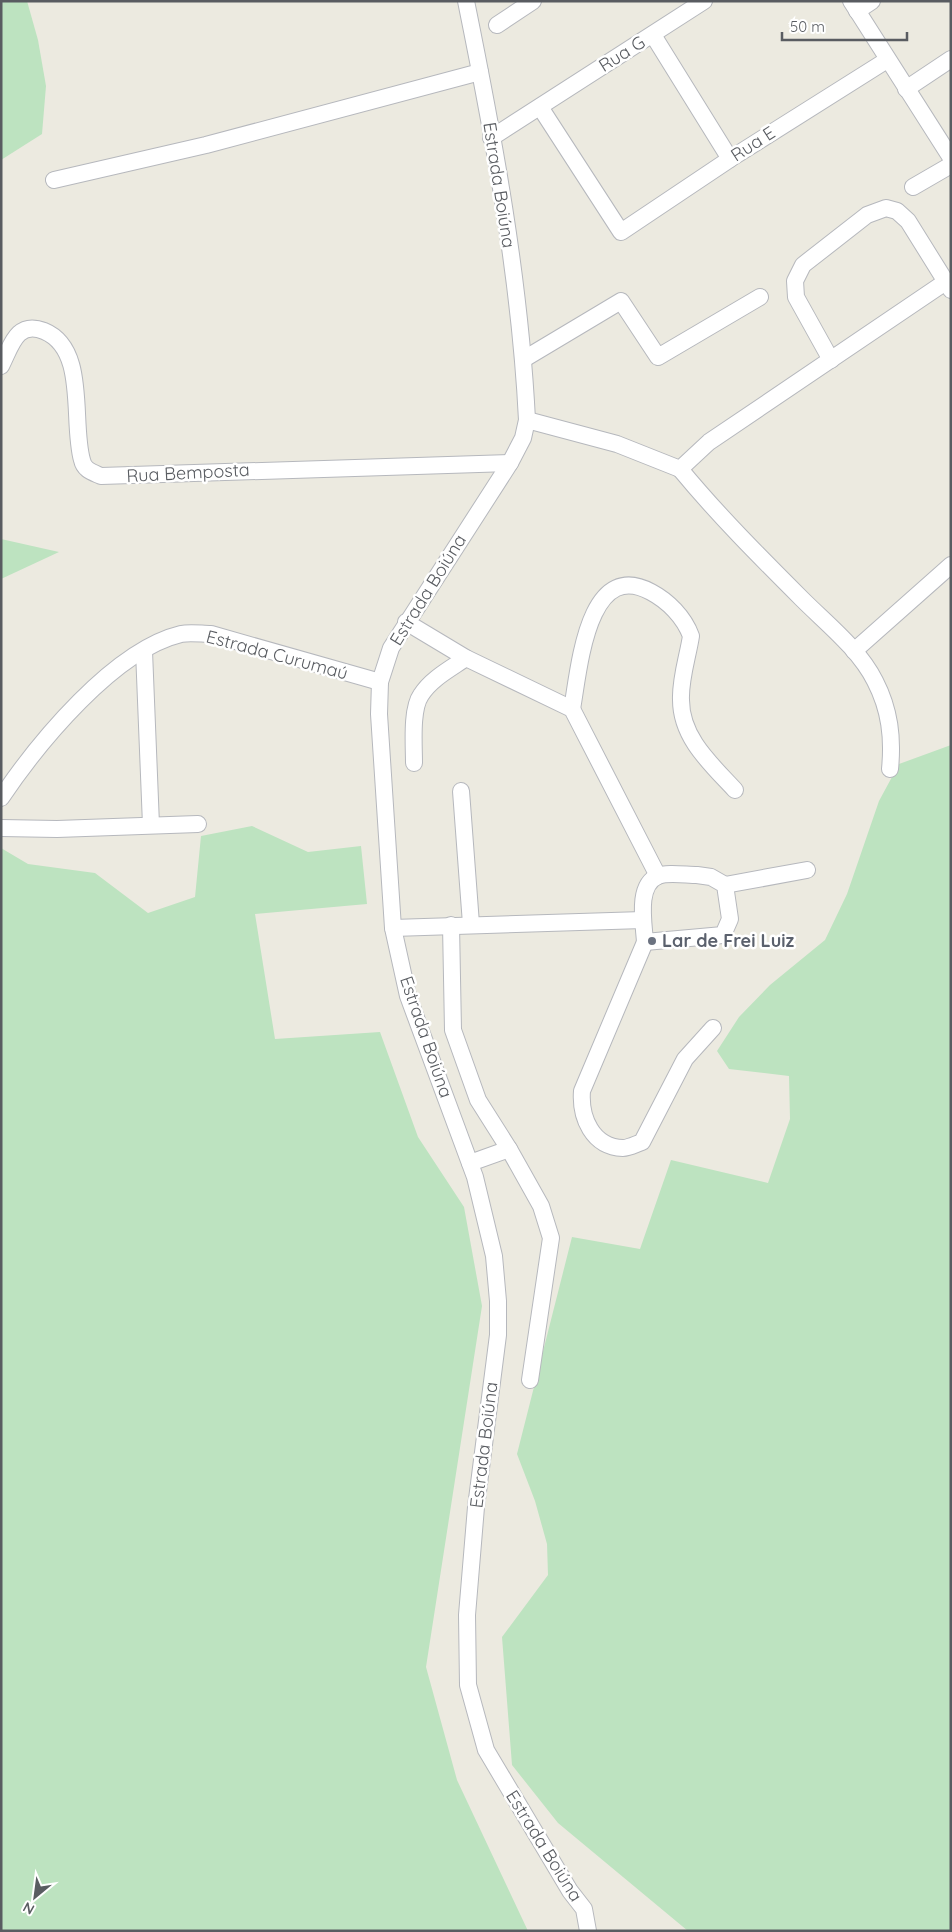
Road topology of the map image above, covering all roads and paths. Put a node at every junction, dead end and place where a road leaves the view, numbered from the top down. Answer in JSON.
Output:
{"nodes":[{"id":1,"x":466,"y":1,"type":"edge"},
{"id":2,"x":533,"y":1,"type":"edge"},
{"id":3,"x":704,"y":1,"type":"edge"},
{"id":4,"x":872,"y":1,"type":"edge"},
{"id":5,"x":854,"y":6,"type":"edge"},
{"id":6,"x":497,"y":25,"type":"dead end"},
{"id":7,"x":653,"y":35,"type":"junction"},
{"id":8,"x":951,"y":59,"type":"edge"},
{"id":9,"x":887,"y":60,"type":"junction"},
{"id":10,"x":480,"y":72,"type":"junction"},
{"id":11,"x":906,"y":89,"type":"junction"},
{"id":12,"x":540,"y":108,"type":"junction"},
{"id":13,"x":491,"y":138,"type":"junction"},
{"id":14,"x":951,"y":158,"type":"edge"},
{"id":15,"x":730,"y":159,"type":"junction"},
{"id":16,"x":951,"y":165,"type":"edge"},
{"id":17,"x":54,"y":180,"type":"dead end"},
{"id":18,"x":913,"y":187,"type":"dead end"},
{"id":19,"x":948,"y":286,"type":"edge"},
{"id":20,"x":760,"y":297,"type":"dead end"},
{"id":21,"x":524,"y":359,"type":"junction"},
{"id":22,"x":831,"y":360,"type":"junction"},
{"id":23,"x":1,"y":366,"type":"edge"},
{"id":24,"x":527,"y":420,"type":"junction"},
{"id":25,"x":510,"y":463,"type":"junction"},
{"id":26,"x":680,"y":469,"type":"junction"},
{"id":27,"x":951,"y":565,"type":"edge"},
{"id":28,"x":406,"y":622,"type":"junction"},
{"id":29,"x":144,"y":651,"type":"junction"},
{"id":30,"x":854,"y":651,"type":"junction"},
{"id":31,"x":466,"y":658,"type":"junction"},
{"id":32,"x":380,"y":682,"type":"junction"},
{"id":33,"x":572,"y":709,"type":"junction"},
{"id":34,"x":414,"y":764,"type":"dead end"},
{"id":35,"x":890,"y":769,"type":"dead end"},
{"id":36,"x":735,"y":790,"type":"dead end"},
{"id":37,"x":461,"y":791,"type":"dead end"},
{"id":38,"x":1,"y":798,"type":"edge"},
{"id":39,"x":198,"y":824,"type":"dead end"},
{"id":40,"x":152,"y":825,"type":"junction"},
{"id":41,"x":1,"y":828,"type":"edge"},
{"id":42,"x":807,"y":870,"type":"dead end"},
{"id":43,"x":658,"y":876,"type":"junction"},
{"id":44,"x":726,"y":886,"type":"junction"},
{"id":45,"x":643,"y":920,"type":"junction"},
{"id":46,"x":471,"y":924,"type":"junction"},
{"id":47,"x":451,"y":926,"type":"junction"},
{"id":48,"x":394,"y":928,"type":"junction"},
{"id":49,"x":646,"y":942,"type":"junction"},
{"id":50,"x":713,"y":1028,"type":"dead end"},
{"id":51,"x":509,"y":1149,"type":"junction"},
{"id":52,"x":470,"y":1163,"type":"junction"},
{"id":53,"x":530,"y":1380,"type":"dead end"},
{"id":54,"x":588,"y":1931,"type":"edge"}],
"edges":[{"from":1,"to":10,"type":"street","name":"Estrada Boiúna"},
{"from":2,"to":6,"type":"street"},
{"from":3,"to":7,"type":"street","name":"Rua G"},
{"from":4,"to":5,"type":"street"},
{"from":5,"to":9,"type":"street"},
{"from":7,"to":12,"type":"street","name":"Rua G"},
{"from":7,"to":15,"type":"street"},
{"from":8,"to":11,"type":"street"},
{"from":9,"to":11,"type":"street"},
{"from":9,"to":15,"type":"street","name":"Rua E"},
{"from":10,"to":13,"type":"street","name":"Estrada Boiúna"},
{"from":10,"to":17,"type":"street"},
{"from":11,"to":14,"type":"street"},
{"from":12,"to":13,"type":"street","name":"Rua G"},
{"from":12,"to":15,"type":"street","name":"Rua E"},
{"from":13,"to":21,"type":"street","name":"Estrada Boiúna"},
{"from":16,"to":18,"type":"street"},
{"from":19,"to":22,"type":"street"},
{"from":19,"to":22,"type":"street"},
{"from":20,"to":21,"type":"street"},
{"from":21,"to":24,"type":"street","name":"Estrada Boiúna"},
{"from":22,"to":26,"type":"street"},
{"from":23,"to":25,"type":"street","name":"Rua Bemposta"},
{"from":24,"to":25,"type":"street","name":"Estrada Boiúna"},
{"from":24,"to":26,"type":"street"},
{"from":25,"to":28,"type":"street","name":"Estrada Boiúna"},
{"from":26,"to":30,"type":"street"},
{"from":27,"to":30,"type":"street"},
{"from":28,"to":31,"type":"street"},
{"from":28,"to":32,"type":"street","name":"Estrada Boiúna"},
{"from":29,"to":32,"type":"street","name":"Estrada Curumaú"},
{"from":29,"to":38,"type":"street","name":"Estrada Curumaú"},
{"from":29,"to":40,"type":"street"},
{"from":30,"to":35,"type":"street"},
{"from":31,"to":33,"type":"street"},
{"from":31,"to":34,"type":"street"},
{"from":32,"to":48,"type":"street","name":"Estrada Boiúna"},
{"from":33,"to":36,"type":"street"},
{"from":33,"to":43,"type":"street"},
{"from":37,"to":46,"type":"street"},
{"from":39,"to":40,"type":"street"},
{"from":40,"to":41,"type":"street"},
{"from":42,"to":44,"type":"street"},
{"from":43,"to":44,"type":"street"},
{"from":43,"to":45,"type":"street"},
{"from":44,"to":49,"type":"street"},
{"from":45,"to":46,"type":"street"},
{"from":45,"to":49,"type":"street"},
{"from":46,"to":47,"type":"street"},
{"from":47,"to":48,"type":"street"},
{"from":47,"to":51,"type":"street"},
{"from":48,"to":52,"type":"street","name":"Estrada Boiúna"},
{"from":49,"to":50,"type":"street"},
{"from":51,"to":52,"type":"street"},
{"from":51,"to":53,"type":"street"},
{"from":52,"to":54,"type":"street","name":"Estrada Boiúna"}]}
